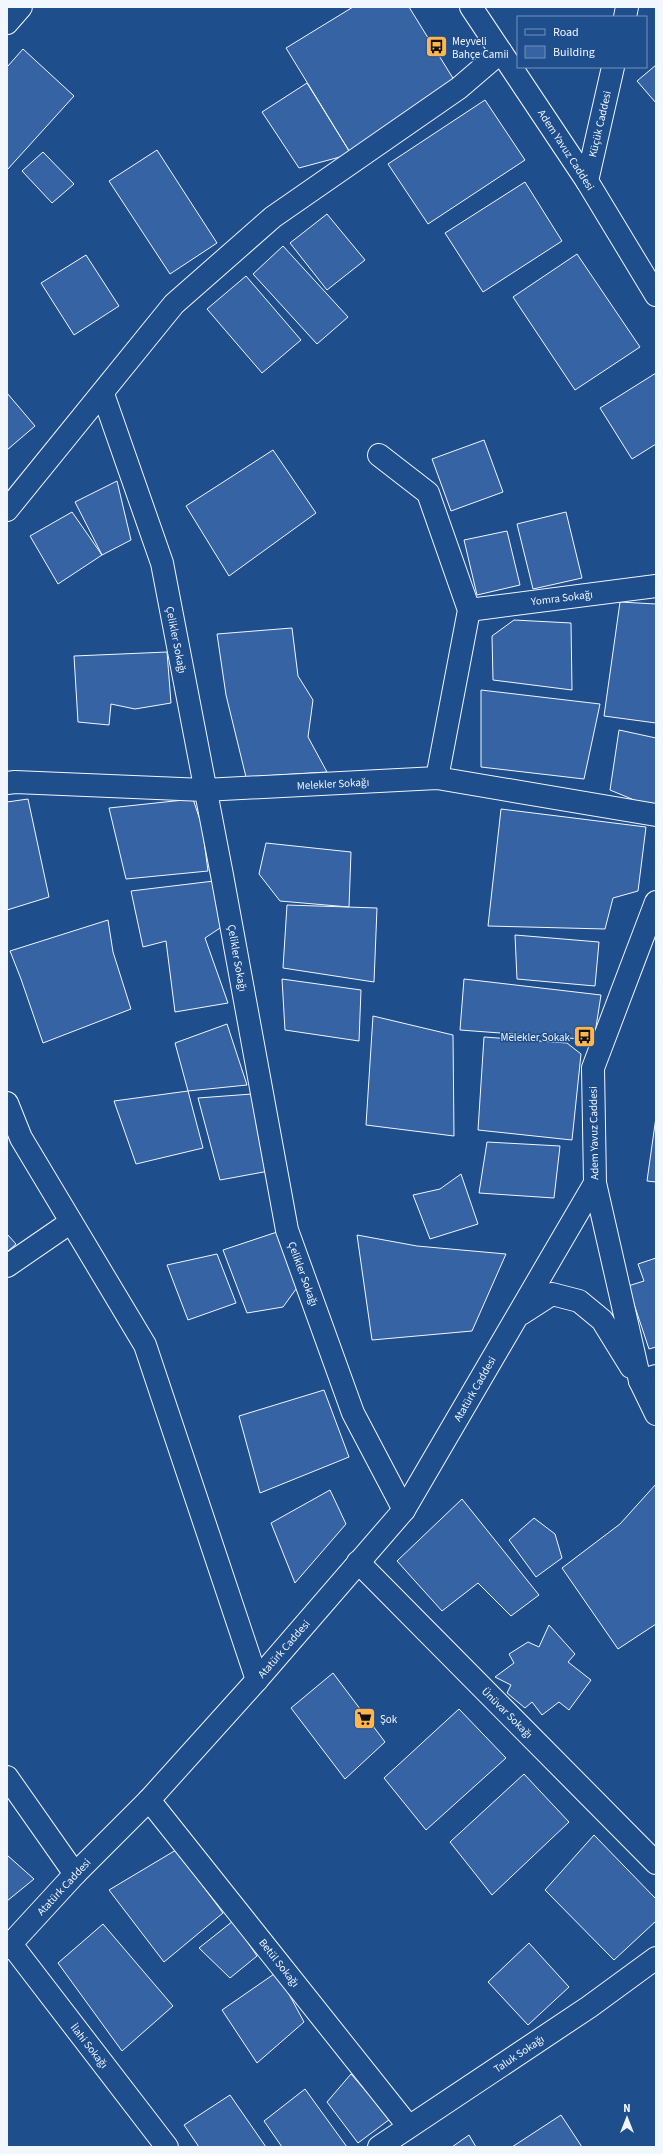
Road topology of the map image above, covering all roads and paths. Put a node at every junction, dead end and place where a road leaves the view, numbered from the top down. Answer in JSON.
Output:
{"nodes":[{"id":1,"x":21,"y":7,"type":"edge"},
{"id":2,"x":470,"y":7,"type":"edge"},
{"id":3,"x":7,"y":23,"type":"edge"},
{"id":4,"x":501,"y":52,"type":"junction"},
{"id":5,"x":613,"y":68,"type":"edge"},
{"id":6,"x":587,"y":181,"type":"junction"},
{"id":7,"x":656,"y":295,"type":"edge"},
{"id":8,"x":103,"y":394,"type":"junction"},
{"id":9,"x":380,"y":455,"type":"dead end"},
{"id":10,"x":7,"y":510,"type":"edge"},
{"id":11,"x":656,"y":586,"type":"edge"},
{"id":12,"x":469,"y":610,"type":"junction"},
{"id":13,"x":436,"y":778,"type":"junction"},
{"id":14,"x":7,"y":783,"type":"edge"},
{"id":15,"x":204,"y":790,"type":"junction"},
{"id":16,"x":656,"y":815,"type":"edge"},
{"id":17,"x":656,"y":902,"type":"edge"},
{"id":18,"x":7,"y":1103,"type":"edge"},
{"id":19,"x":595,"y":1183,"type":"junction"},
{"id":20,"x":71,"y":1222,"type":"junction"},
{"id":21,"x":7,"y":1266,"type":"edge"},
{"id":22,"x":517,"y":1316,"type":"junction"},
{"id":23,"x":648,"y":1379,"type":"edge"},
{"id":24,"x":656,"y":1414,"type":"edge"},
{"id":25,"x":404,"y":1510,"type":"junction"},
{"id":26,"x":358,"y":1562,"type":"junction"},
{"id":27,"x":257,"y":1680,"type":"junction"},
{"id":28,"x":7,"y":1777,"type":"edge"},
{"id":29,"x":149,"y":1800,"type":"junction"},
{"id":30,"x":656,"y":1863,"type":"edge"},
{"id":31,"x":75,"y":1874,"type":"junction"},
{"id":32,"x":9,"y":1946,"type":"edge"},
{"id":33,"x":656,"y":1958,"type":"edge"},
{"id":34,"x":409,"y":2127,"type":"junction"},
{"id":35,"x":167,"y":2147,"type":"edge"},
{"id":36,"x":379,"y":2147,"type":"edge"}],
"edges":[{"from":1,"to":3,"type":"street"},
{"from":2,"to":4,"type":"street","name":"Adem Yavuz Caddesi"},
{"from":4,"to":6,"type":"street","name":"Adem Yavuz Caddesi"},
{"from":4,"to":8,"type":"street"},
{"from":5,"to":6,"type":"street","name":"Küçük Caddesi"},
{"from":6,"to":7,"type":"street","name":"Adem Yavuz Caddesi"},
{"from":8,"to":10,"type":"street"},
{"from":8,"to":15,"type":"street","name":"Çelikler Sokağı"},
{"from":9,"to":12,"type":"street"},
{"from":11,"to":12,"type":"street","name":"Yomra Sokağı"},
{"from":12,"to":13,"type":"street"},
{"from":13,"to":15,"type":"street","name":"Melekler Sokağı"},
{"from":13,"to":16,"type":"street","name":"Melekler Sokağı"},
{"from":14,"to":15,"type":"street","name":"Melekler Sokağı"},
{"from":15,"to":25,"type":"street","name":"Çelikler Sokağı"},
{"from":17,"to":19,"type":"street","name":"Adem Yavuz Caddesi"},
{"from":18,"to":20,"type":"street"},
{"from":19,"to":22,"type":"street","name":"Atatürk Caddesi"},
{"from":19,"to":23,"type":"street","name":"Adem Yavuz Caddesi"},
{"from":20,"to":21,"type":"street"},
{"from":20,"to":27,"type":"street"},
{"from":22,"to":23,"type":"street","name":"Atatürk Caddesi"},
{"from":22,"to":25,"type":"street","name":"Atatürk Caddesi"},
{"from":23,"to":24,"type":"street","name":"Adem Yavuz Caddesi"},
{"from":25,"to":26,"type":"street","name":"Atatürk Caddesi"},
{"from":26,"to":27,"type":"street","name":"Atatürk Caddesi"},
{"from":26,"to":30,"type":"street","name":"Ünüvar Sokağı"},
{"from":27,"to":29,"type":"street","name":"Atatürk Caddesi"},
{"from":28,"to":31,"type":"street"},
{"from":29,"to":31,"type":"street","name":"Atatürk Caddesi"},
{"from":29,"to":34,"type":"street","name":"Betül Sokağı"},
{"from":31,"to":32,"type":"street","name":"Atatürk Caddesi"},
{"from":32,"to":35,"type":"street","name":"İlahi Sokağı"},
{"from":33,"to":34,"type":"street","name":"Taluk Sokağı"},
{"from":34,"to":36,"type":"street","name":"Taluk Sokağı"}]}
